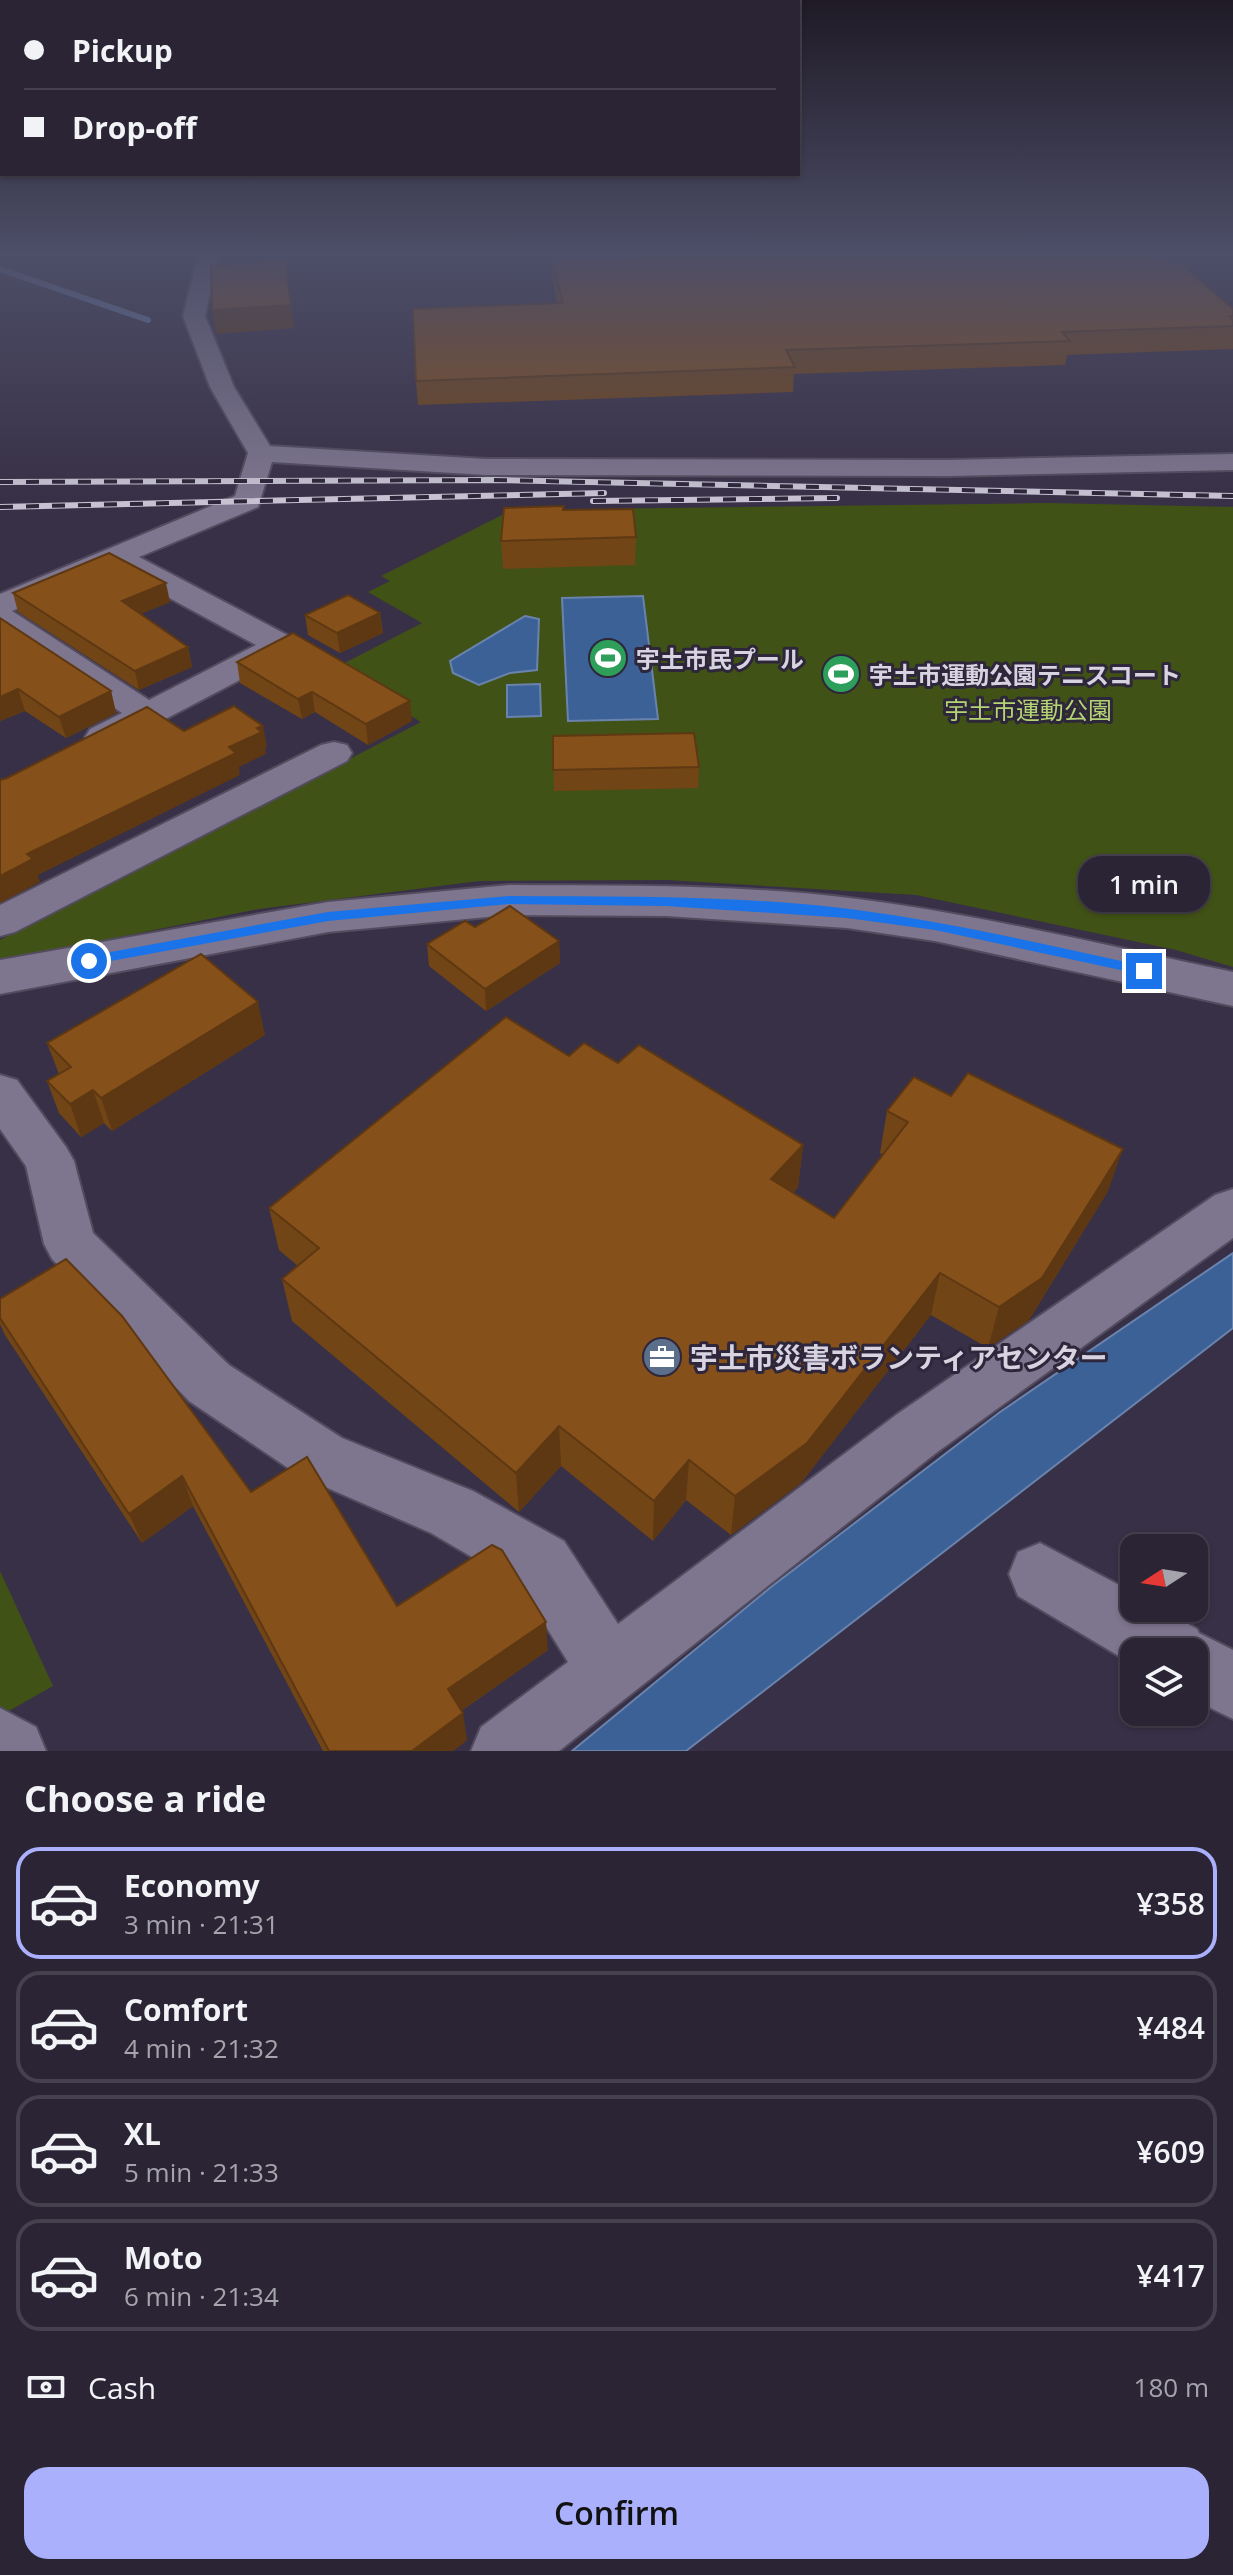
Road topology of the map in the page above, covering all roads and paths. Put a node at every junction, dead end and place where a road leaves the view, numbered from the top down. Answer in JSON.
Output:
{"nodes":[{"id":1,"x":201,"y":334,"type":"edge"},
{"id":2,"x":261,"y":453,"type":"junction"},
{"id":3,"x":1233,"y":462,"type":"edge"},
{"id":4,"x":114,"y":556,"type":"junction"},
{"id":5,"x":0,"y":605,"type":"edge"},
{"id":6,"x":0,"y":617,"type":"edge"},
{"id":7,"x":147,"y":714,"type":"junction"},
{"id":8,"x":80,"y":749,"type":"edge"},
{"id":9,"x":334,"y":753,"type":"dead end"},
{"id":10,"x":0,"y":922,"type":"edge"},
{"id":11,"x":0,"y":977,"type":"edge"},
{"id":12,"x":1233,"y":989,"type":"edge"},
{"id":13,"x":0,"y":1093,"type":"edge"},
{"id":14,"x":1233,"y":1210,"type":"edge"},
{"id":15,"x":1040,"y":1574,"type":"dead end"},
{"id":16,"x":1150,"y":1638,"type":"edge"},
{"id":17,"x":610,"y":1669,"type":"junction"},
{"id":18,"x":1208,"y":1672,"type":"edge"},
{"id":19,"x":1233,"y":1686,"type":"edge"},
{"id":20,"x":0,"y":1742,"type":"edge"},
{"id":21,"x":12,"y":1751,"type":"edge"},
{"id":22,"x":505,"y":1751,"type":"edge"}],
"edges":[{"from":1,"to":2,"type":"street"},
{"from":2,"to":3,"type":"street"},
{"from":2,"to":4,"type":"street"},
{"from":4,"to":5,"type":"street"},
{"from":4,"to":7,"type":"street"},
{"from":6,"to":7,"type":"street"},
{"from":7,"to":8,"type":"street"},
{"from":9,"to":10,"type":"street"},
{"from":11,"to":12,"type":"street"},
{"from":13,"to":17,"type":"street"},
{"from":14,"to":17,"type":"street"},
{"from":15,"to":16,"type":"street"},
{"from":17,"to":22,"type":"street"},
{"from":18,"to":19,"type":"street"},
{"from":20,"to":21,"type":"street"}]}
